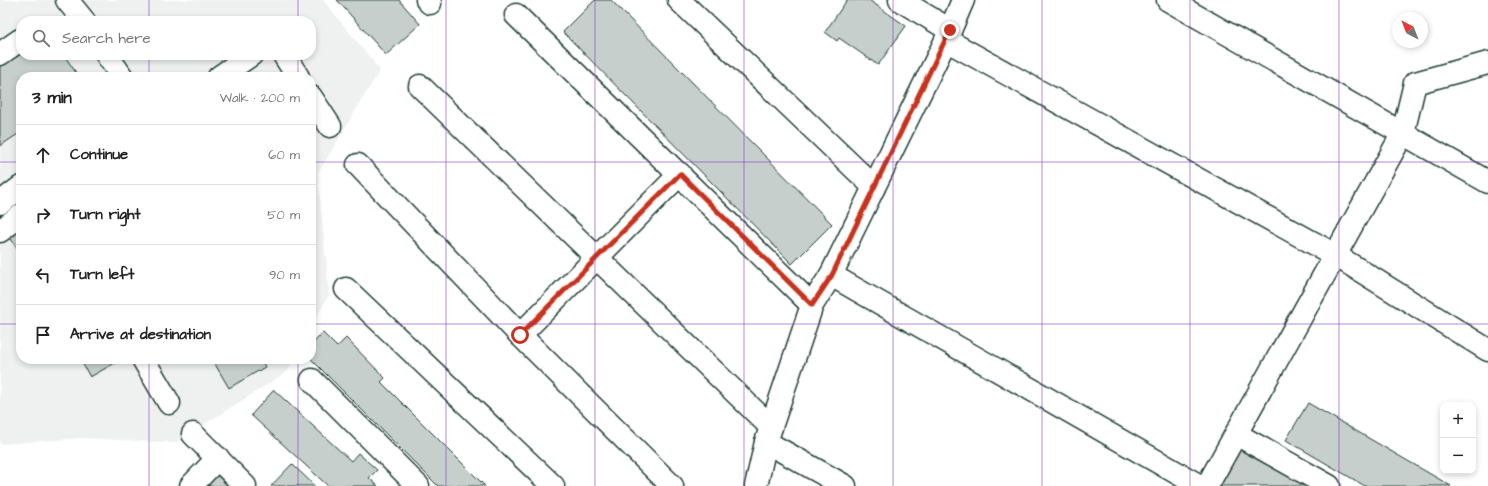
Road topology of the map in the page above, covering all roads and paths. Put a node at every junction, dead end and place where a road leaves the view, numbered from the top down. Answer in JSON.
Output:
{"nodes":[{"id":1,"x":67,"y":0,"type":"edge"},
{"id":2,"x":679,"y":0,"type":"edge"},
{"id":3,"x":900,"y":0,"type":"edge"},
{"id":4,"x":1168,"y":0,"type":"edge"},
{"id":5,"x":957,"y":3,"type":"edge"},
{"id":6,"x":516,"y":15,"type":"dead end"},
{"id":7,"x":80,"y":16,"type":"edge"},
{"id":8,"x":948,"y":35,"type":"junction"},
{"id":9,"x":16,"y":43,"type":"edge"},
{"id":10,"x":0,"y":54,"type":"edge"},
{"id":11,"x":110,"y":60,"type":"edge"},
{"id":12,"x":244,"y":60,"type":"edge"},
{"id":13,"x":287,"y":60,"type":"edge"},
{"id":14,"x":1488,"y":63,"type":"edge"},
{"id":15,"x":119,"y":72,"type":"edge"},
{"id":16,"x":226,"y":72,"type":"edge"},
{"id":17,"x":295,"y":72,"type":"edge"},
{"id":18,"x":420,"y":86,"type":"dead end"},
{"id":19,"x":316,"y":105,"type":"edge"},
{"id":20,"x":330,"y":126,"type":"dead end"},
{"id":21,"x":1403,"y":133,"type":"junction"},
{"id":22,"x":358,"y":165,"type":"dead end"},
{"id":23,"x":680,"y":174,"type":"junction"},
{"id":24,"x":1488,"y":182,"type":"edge"},
{"id":25,"x":874,"y":187,"type":"junction"},
{"id":26,"x":16,"y":191,"type":"edge"},
{"id":27,"x":0,"y":203,"type":"edge"},
{"id":28,"x":16,"y":219,"type":"edge"},
{"id":29,"x":0,"y":231,"type":"edge"},
{"id":30,"x":1335,"y":256,"type":"junction"},
{"id":31,"x":597,"y":257,"type":"junction"},
{"id":32,"x":832,"y":275,"type":"junction"},
{"id":33,"x":346,"y":289,"type":"dead end"},
{"id":34,"x":812,"y":305,"type":"junction"},
{"id":35,"x":520,"y":335,"type":"junction"},
{"id":36,"x":1488,"y":350,"type":"edge"},
{"id":37,"x":146,"y":364,"type":"edge"},
{"id":38,"x":312,"y":380,"type":"dead end"},
{"id":39,"x":169,"y":403,"type":"dead end"},
{"id":40,"x":193,"y":434,"type":"dead end"},
{"id":41,"x":769,"y":434,"type":"junction"},
{"id":42,"x":1236,"y":434,"type":"junction"},
{"id":43,"x":218,"y":458,"type":"junction"},
{"id":44,"x":191,"y":486,"type":"edge"},
{"id":45,"x":245,"y":486,"type":"edge"},
{"id":46,"x":418,"y":486,"type":"edge"},
{"id":47,"x":553,"y":486,"type":"edge"},
{"id":48,"x":672,"y":486,"type":"edge"},
{"id":49,"x":756,"y":486,"type":"edge"},
{"id":50,"x":845,"y":486,"type":"edge"},
{"id":51,"x":1200,"y":486,"type":"edge"},
{"id":52,"x":1207,"y":486,"type":"edge"},
{"id":53,"x":1328,"y":486,"type":"edge"}],
"edges":[{"from":1,"to":7,"type":"street"},
{"from":2,"to":25,"type":"street"},
{"from":3,"to":8,"type":"street"},
{"from":4,"to":21,"type":"street"},
{"from":5,"to":8,"type":"street"},
{"from":6,"to":23,"type":"street"},
{"from":8,"to":25,"type":"street"},
{"from":8,"to":30,"type":"street"},
{"from":9,"to":10,"type":"street"},
{"from":11,"to":15,"type":"street"},
{"from":12,"to":16,"type":"street"},
{"from":13,"to":17,"type":"street"},
{"from":14,"to":21,"type":"street"},
{"from":18,"to":31,"type":"street"},
{"from":19,"to":20,"type":"street"},
{"from":21,"to":24,"type":"street"},
{"from":21,"to":30,"type":"street"},
{"from":22,"to":35,"type":"street"},
{"from":23,"to":31,"type":"street"},
{"from":23,"to":34,"type":"street"},
{"from":25,"to":32,"type":"street"},
{"from":26,"to":27,"type":"street"},
{"from":28,"to":29,"type":"street"},
{"from":30,"to":36,"type":"street"},
{"from":30,"to":42,"type":"street"},
{"from":31,"to":35,"type":"street"},
{"from":31,"to":41,"type":"street"},
{"from":32,"to":34,"type":"street"},
{"from":32,"to":51,"type":"street"},
{"from":33,"to":47,"type":"street"},
{"from":34,"to":41,"type":"street"},
{"from":35,"to":48,"type":"street"},
{"from":37,"to":39,"type":"street"},
{"from":38,"to":46,"type":"street"},
{"from":40,"to":43,"type":"street"},
{"from":41,"to":49,"type":"street"},
{"from":41,"to":50,"type":"street"},
{"from":42,"to":52,"type":"street"},
{"from":42,"to":53,"type":"street"},
{"from":43,"to":44,"type":"street"},
{"from":43,"to":45,"type":"street"}]}
